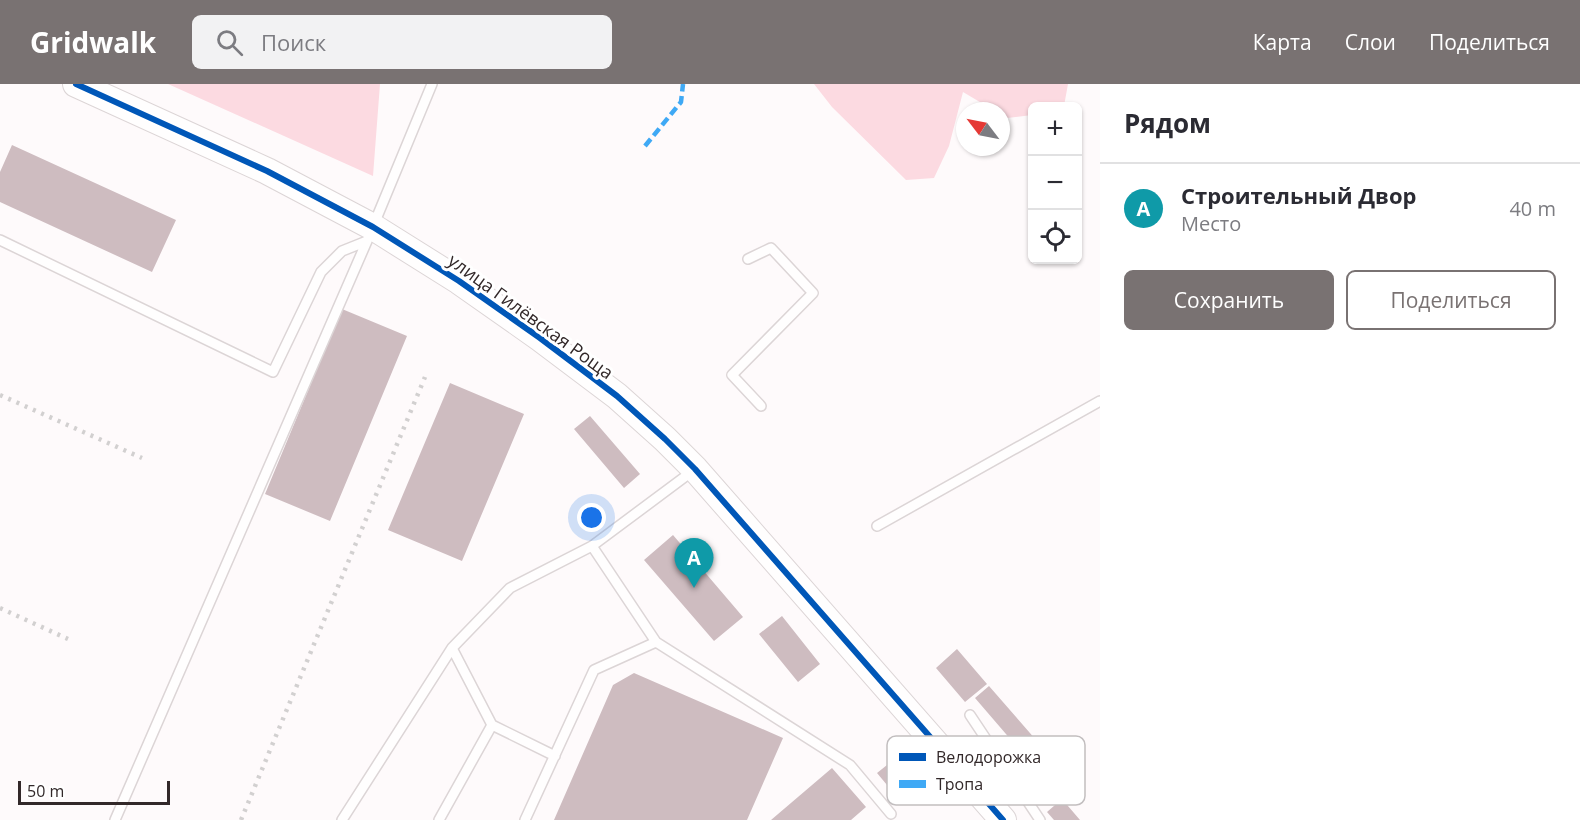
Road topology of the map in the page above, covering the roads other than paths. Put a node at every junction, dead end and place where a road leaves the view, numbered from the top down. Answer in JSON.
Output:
{"nodes":[{"id":1,"x":76,"y":84,"type":"edge"},
{"id":2,"x":432,"y":84,"type":"edge"},
{"id":3,"x":370,"y":234,"type":"junction"},
{"id":4,"x":0,"y":240,"type":"edge"},
{"id":5,"x":748,"y":259,"type":"dead end"},
{"id":6,"x":1100,"y":401,"type":"edge"},
{"id":7,"x":761,"y":406,"type":"dead end"},
{"id":8,"x":695,"y":469,"type":"junction"},
{"id":9,"x":877,"y":526,"type":"dead end"},
{"id":10,"x":592,"y":546,"type":"junction"},
{"id":11,"x":656,"y":642,"type":"junction"},
{"id":12,"x":452,"y":648,"type":"junction"},
{"id":13,"x":970,"y":715,"type":"dead end"},
{"id":14,"x":492,"y":725,"type":"junction"},
{"id":15,"x":930,"y":736,"type":"edge"},
{"id":16,"x":984,"y":736,"type":"edge"},
{"id":17,"x":555,"y":756,"type":"junction"},
{"id":18,"x":991,"y":805,"type":"edge"},
{"id":19,"x":1030,"y":805,"type":"edge"},
{"id":20,"x":891,"y":814,"type":"dead end"},
{"id":21,"x":115,"y":820,"type":"edge"},
{"id":22,"x":342,"y":820,"type":"edge"},
{"id":23,"x":439,"y":820,"type":"edge"},
{"id":24,"x":525,"y":820,"type":"edge"},
{"id":25,"x":1004,"y":820,"type":"edge"},
{"id":26,"x":1040,"y":820,"type":"edge"}],
"edges":[{"from":1,"to":3,"type":"street","name":"улица Гилёвская Роща"},
{"from":2,"to":3,"type":"lane"},
{"from":3,"to":4,"type":"lane"},
{"from":3,"to":8,"type":"street","name":"улица Гилёвская Роща"},
{"from":3,"to":21,"type":"lane"},
{"from":5,"to":7,"type":"lane"},
{"from":6,"to":9,"type":"lane"},
{"from":8,"to":10,"type":"lane"},
{"from":8,"to":15,"type":"street","name":"улица Гилёвская Роща"},
{"from":10,"to":11,"type":"lane"},
{"from":10,"to":12,"type":"lane"},
{"from":11,"to":17,"type":"lane"},
{"from":11,"to":20,"type":"lane"},
{"from":12,"to":14,"type":"lane"},
{"from":12,"to":22,"type":"lane"},
{"from":13,"to":16,"type":"lane"},
{"from":14,"to":17,"type":"lane"},
{"from":14,"to":23,"type":"lane"},
{"from":17,"to":24,"type":"lane"},
{"from":18,"to":25,"type":"street","name":"улица Гилёвская Роща"},
{"from":19,"to":26,"type":"lane"}]}
